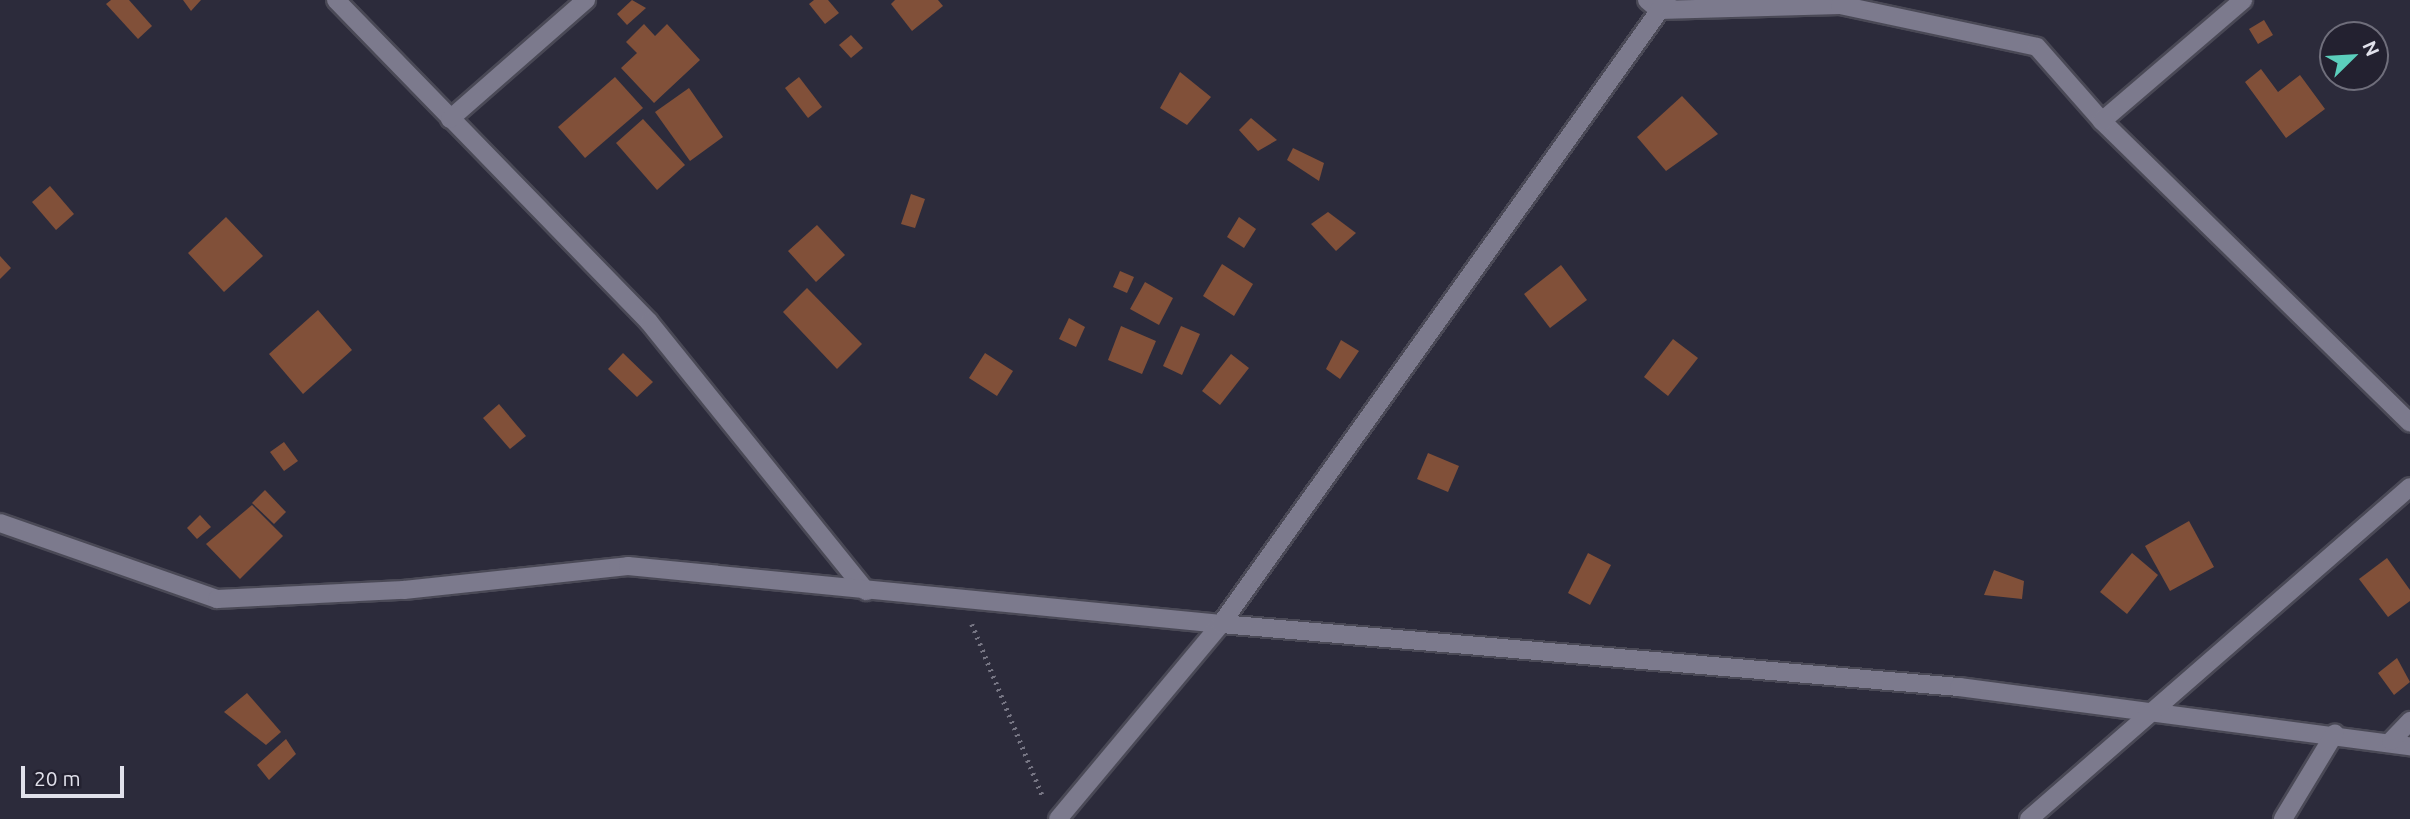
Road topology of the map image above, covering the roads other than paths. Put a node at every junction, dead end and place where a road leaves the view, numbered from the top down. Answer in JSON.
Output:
{"nodes":[{"id":1,"x":336,"y":0,"type":"edge"},
{"id":2,"x":586,"y":0,"type":"edge"},
{"id":3,"x":2243,"y":0,"type":"edge"},
{"id":4,"x":1658,"y":4,"type":"edge"},
{"id":5,"x":450,"y":118,"type":"junction"},
{"id":6,"x":2102,"y":121,"type":"junction"},
{"id":7,"x":2410,"y":423,"type":"edge"},
{"id":8,"x":2410,"y":487,"type":"edge"},
{"id":9,"x":0,"y":523,"type":"edge"},
{"id":10,"x":866,"y":591,"type":"junction"},
{"id":11,"x":1221,"y":624,"type":"junction"},
{"id":12,"x":2153,"y":711,"type":"junction"},
{"id":13,"x":2410,"y":720,"type":"edge"},
{"id":14,"x":2334,"y":733,"type":"junction"},
{"id":15,"x":2391,"y":741,"type":"junction"},
{"id":16,"x":2410,"y":746,"type":"edge"},
{"id":17,"x":1058,"y":819,"type":"edge"},
{"id":18,"x":2029,"y":819,"type":"edge"},
{"id":19,"x":2283,"y":819,"type":"edge"}],
"edges":[{"from":1,"to":5,"type":"street"},
{"from":2,"to":5,"type":"street"},
{"from":3,"to":6,"type":"street"},
{"from":4,"to":6,"type":"street"},
{"from":4,"to":11,"type":"street"},
{"from":5,"to":10,"type":"street"},
{"from":6,"to":7,"type":"street"},
{"from":8,"to":12,"type":"street"},
{"from":9,"to":10,"type":"street"},
{"from":10,"to":11,"type":"street"},
{"from":11,"to":12,"type":"street"},
{"from":11,"to":17,"type":"street"},
{"from":12,"to":14,"type":"street"},
{"from":12,"to":18,"type":"street"},
{"from":13,"to":15,"type":"street"},
{"from":14,"to":15,"type":"street"},
{"from":14,"to":19,"type":"street"},
{"from":15,"to":16,"type":"street"}]}
